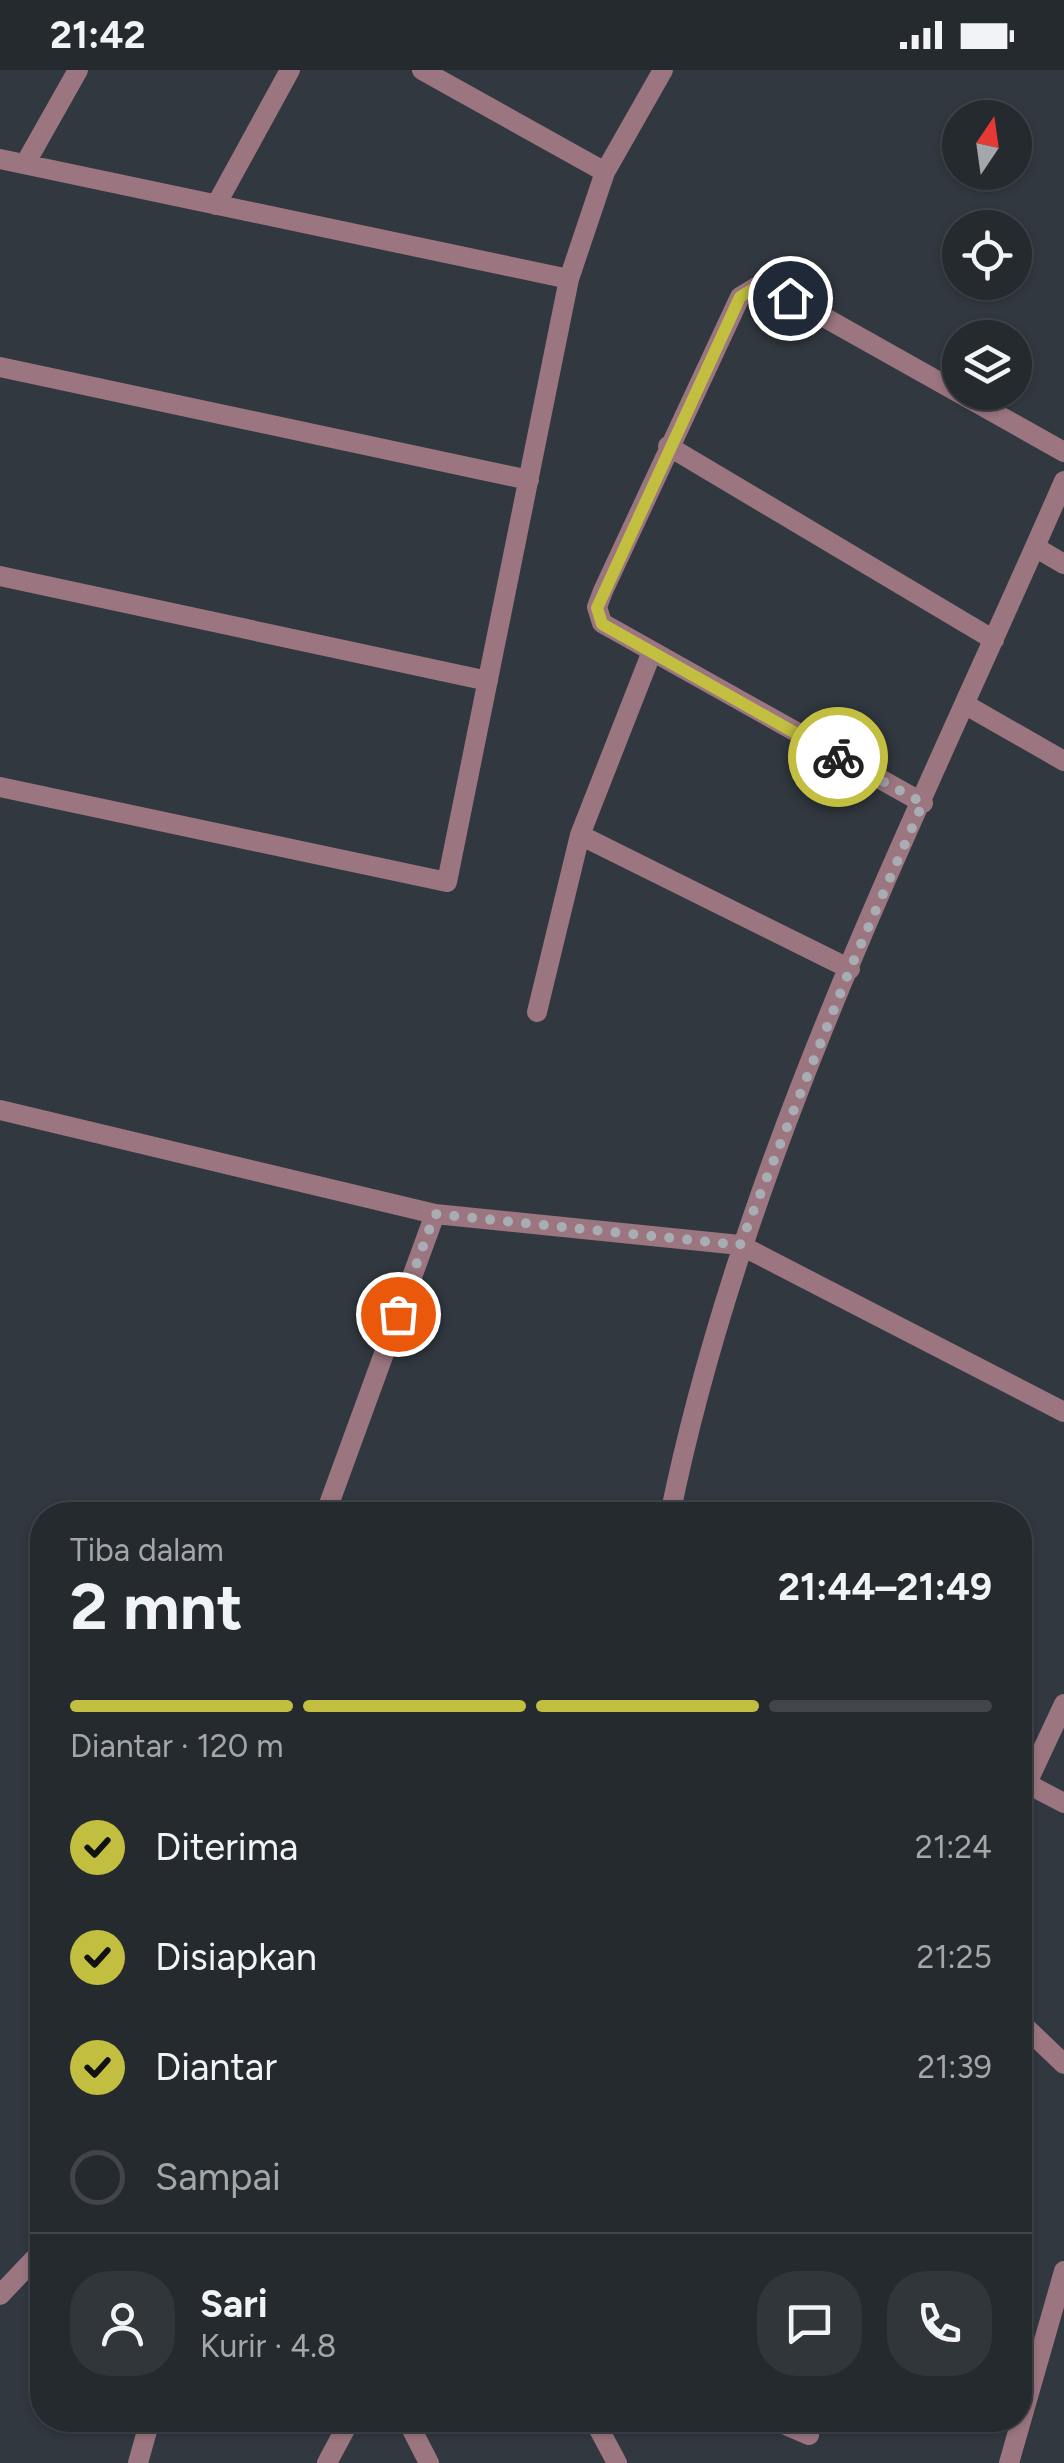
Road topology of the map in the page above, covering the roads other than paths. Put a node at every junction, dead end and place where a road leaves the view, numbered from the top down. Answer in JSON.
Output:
{"nodes":[{"id":1,"x":78,"y":70,"type":"edge"},
{"id":2,"x":290,"y":70,"type":"edge"},
{"id":3,"x":422,"y":70,"type":"edge"},
{"id":4,"x":662,"y":70,"type":"edge"},
{"id":5,"x":0,"y":159,"type":"edge"},
{"id":6,"x":26,"y":164,"type":"junction"},
{"id":7,"x":605,"y":172,"type":"junction"},
{"id":8,"x":216,"y":205,"type":"junction"},
{"id":9,"x":570,"y":279,"type":"junction"},
{"id":10,"x":0,"y":367,"type":"edge"},
{"id":11,"x":668,"y":446,"type":"junction"},
{"id":12,"x":1064,"y":452,"type":"edge"},
{"id":13,"x":528,"y":480,"type":"junction"},
{"id":14,"x":1064,"y":482,"type":"edge"},
{"id":15,"x":1035,"y":547,"type":"junction"},
{"id":16,"x":1064,"y":564,"type":"edge"},
{"id":17,"x":0,"y":576,"type":"edge"},
{"id":18,"x":994,"y":640,"type":"junction"},
{"id":19,"x":651,"y":654,"type":"junction"},
{"id":20,"x":488,"y":681,"type":"junction"},
{"id":21,"x":966,"y":706,"type":"junction"},
{"id":22,"x":1064,"y":761,"type":"edge"},
{"id":23,"x":0,"y":787,"type":"edge"},
{"id":24,"x":923,"y":803,"type":"junction"},
{"id":25,"x":580,"y":835,"type":"junction"},
{"id":26,"x":850,"y":969,"type":"junction"},
{"id":27,"x":537,"y":1012,"type":"dead end"},
{"id":28,"x":0,"y":1110,"type":"edge"},
{"id":29,"x":435,"y":1214,"type":"junction"},
{"id":30,"x":740,"y":1245,"type":"junction"},
{"id":31,"x":1064,"y":1412,"type":"edge"},
{"id":32,"x":330,"y":1502,"type":"edge"},
{"id":33,"x":673,"y":1502,"type":"edge"},
{"id":34,"x":1064,"y":1704,"type":"edge"},
{"id":35,"x":1032,"y":1765,"type":"edge"},
{"id":36,"x":1032,"y":1786,"type":"edge"},
{"id":37,"x":1064,"y":1802,"type":"edge"},
{"id":38,"x":1032,"y":2033,"type":"edge"},
{"id":39,"x":1064,"y":2064,"type":"edge"},
{"id":40,"x":30,"y":2264,"type":"edge"},
{"id":41,"x":1064,"y":2271,"type":"edge"},
{"id":42,"x":0,"y":2296,"type":"edge"},
{"id":43,"x":1032,"y":2374,"type":"edge"},
{"id":44,"x":147,"y":2432,"type":"edge"},
{"id":45,"x":344,"y":2432,"type":"edge"},
{"id":46,"x":413,"y":2432,"type":"edge"},
{"id":47,"x":600,"y":2432,"type":"edge"},
{"id":48,"x":802,"y":2432,"type":"edge"},
{"id":49,"x":1017,"y":2432,"type":"edge"},
{"id":50,"x":809,"y":2435,"type":"dead end"},
{"id":51,"x":138,"y":2463,"type":"edge"},
{"id":52,"x":327,"y":2463,"type":"edge"},
{"id":53,"x":429,"y":2463,"type":"edge"},
{"id":54,"x":617,"y":2463,"type":"edge"},
{"id":55,"x":1009,"y":2463,"type":"edge"}],
"edges":[{"from":1,"to":6,"type":"street"},
{"from":2,"to":8,"type":"street"},
{"from":3,"to":7,"type":"street"},
{"from":4,"to":7,"type":"street"},
{"from":5,"to":6,"type":"street"},
{"from":6,"to":8,"type":"street"},
{"from":7,"to":9,"type":"street"},
{"from":8,"to":9,"type":"street"},
{"from":9,"to":13,"type":"street"},
{"from":10,"to":13,"type":"street"},
{"from":11,"to":12,"type":"street"},
{"from":11,"to":18,"type":"street"},
{"from":11,"to":19,"type":"street"},
{"from":13,"to":20,"type":"street"},
{"from":14,"to":15,"type":"street"},
{"from":15,"to":16,"type":"street"},
{"from":15,"to":18,"type":"street"},
{"from":17,"to":20,"type":"street"},
{"from":18,"to":21,"type":"street"},
{"from":19,"to":24,"type":"street"},
{"from":19,"to":25,"type":"street"},
{"from":20,"to":23,"type":"street"},
{"from":21,"to":22,"type":"street"},
{"from":21,"to":24,"type":"street"},
{"from":24,"to":26,"type":"street"},
{"from":25,"to":26,"type":"street"},
{"from":25,"to":27,"type":"street"},
{"from":26,"to":30,"type":"street"},
{"from":28,"to":29,"type":"street"},
{"from":29,"to":30,"type":"street"},
{"from":29,"to":32,"type":"street"},
{"from":30,"to":31,"type":"street"},
{"from":30,"to":33,"type":"street"},
{"from":34,"to":35,"type":"street"},
{"from":36,"to":37,"type":"street"},
{"from":38,"to":39,"type":"street"},
{"from":40,"to":42,"type":"street"},
{"from":41,"to":43,"type":"street"},
{"from":44,"to":51,"type":"street"},
{"from":45,"to":52,"type":"street"},
{"from":46,"to":53,"type":"street"},
{"from":47,"to":54,"type":"street"},
{"from":48,"to":50,"type":"street"},
{"from":49,"to":55,"type":"street"}]}
